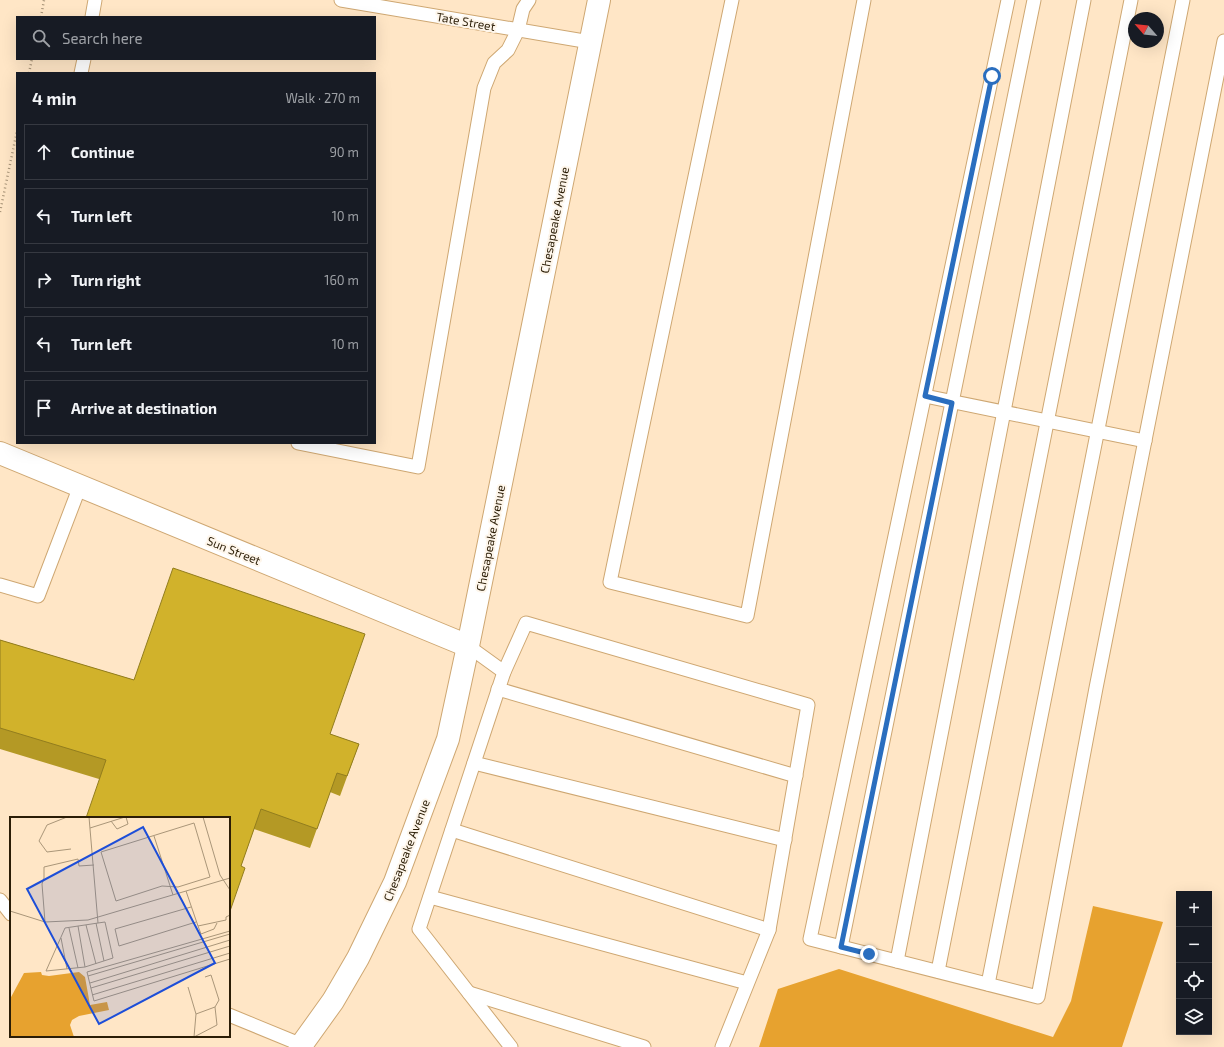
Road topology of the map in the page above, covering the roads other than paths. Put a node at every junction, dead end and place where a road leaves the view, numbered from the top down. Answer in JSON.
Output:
{"nodes":[{"id":1,"x":95,"y":0,"type":"edge"},
{"id":2,"x":341,"y":0,"type":"edge"},
{"id":3,"x":529,"y":0,"type":"edge"},
{"id":4,"x":599,"y":0,"type":"edge"},
{"id":5,"x":732,"y":0,"type":"edge"},
{"id":6,"x":864,"y":0,"type":"edge"},
{"id":7,"x":1008,"y":0,"type":"edge"},
{"id":8,"x":1034,"y":0,"type":"edge"},
{"id":9,"x":1084,"y":0,"type":"edge"},
{"id":10,"x":1131,"y":0,"type":"edge"},
{"id":11,"x":1183,"y":0,"type":"edge"},
{"id":12,"x":92,"y":16,"type":"edge"},
{"id":13,"x":518,"y":30,"type":"junction"},
{"id":14,"x":1224,"y":41,"type":"edge"},
{"id":15,"x":590,"y":42,"type":"junction"},
{"id":16,"x":84,"y":60,"type":"edge"},
{"id":17,"x":81,"y":72,"type":"edge"},
{"id":18,"x":925,"y":396,"type":"junction"},
{"id":19,"x":952,"y":403,"type":"junction"},
{"id":20,"x":1004,"y":411,"type":"junction"},
{"id":21,"x":1047,"y":421,"type":"junction"},
{"id":22,"x":1098,"y":431,"type":"junction"},
{"id":23,"x":1145,"y":441,"type":"junction"},
{"id":24,"x":303,"y":444,"type":"edge"},
{"id":25,"x":0,"y":453,"type":"edge"},
{"id":26,"x":80,"y":486,"type":"junction"},
{"id":27,"x":0,"y":585,"type":"edge"},
{"id":28,"x":468,"y":646,"type":"junction"},
{"id":29,"x":504,"y":672,"type":"junction"},
{"id":30,"x":498,"y":689,"type":"junction"},
{"id":31,"x":474,"y":763,"type":"junction"},
{"id":32,"x":796,"y":776,"type":"junction"},
{"id":33,"x":452,"y":830,"type":"junction"},
{"id":34,"x":785,"y":840,"type":"junction"},
{"id":35,"x":430,"y":896,"type":"junction"},
{"id":36,"x":0,"y":900,"type":"edge"},
{"id":37,"x":10,"y":913,"type":"edge"},
{"id":38,"x":768,"y":930,"type":"junction"},
{"id":39,"x":841,"y":947,"type":"junction"},
{"id":40,"x":897,"y":961,"type":"junction"},
{"id":41,"x":938,"y":971,"type":"junction"},
{"id":42,"x":748,"y":983,"type":"junction"},
{"id":43,"x":988,"y":984,"type":"junction"},
{"id":44,"x":469,"y":993,"type":"junction"},
{"id":45,"x":230,"y":1015,"type":"edge"},
{"id":46,"x":301,"y":1046,"type":"edge"},
{"id":47,"x":511,"y":1047,"type":"edge"},
{"id":48,"x":644,"y":1047,"type":"edge"},
{"id":49,"x":722,"y":1047,"type":"edge"}],
"edges":[{"from":1,"to":12,"type":"lane"},
{"from":2,"to":13,"type":"lane","name":"Tate Street"},
{"from":3,"to":13,"type":"lane"},
{"from":4,"to":15,"type":"street","name":"Chesapeake Avenue"},
{"from":5,"to":6,"type":"lane"},
{"from":7,"to":18,"type":"lane"},
{"from":8,"to":19,"type":"lane"},
{"from":9,"to":20,"type":"lane"},
{"from":10,"to":21,"type":"lane"},
{"from":11,"to":22,"type":"lane"},
{"from":13,"to":15,"type":"lane","name":"Tate Street"},
{"from":13,"to":24,"type":"lane"},
{"from":14,"to":23,"type":"lane"},
{"from":15,"to":28,"type":"street","name":"Chesapeake Avenue"},
{"from":16,"to":17,"type":"lane"},
{"from":18,"to":19,"type":"lane"},
{"from":18,"to":39,"type":"lane"},
{"from":19,"to":20,"type":"lane"},
{"from":19,"to":39,"type":"lane"},
{"from":20,"to":21,"type":"lane"},
{"from":20,"to":40,"type":"lane"},
{"from":21,"to":22,"type":"lane"},
{"from":21,"to":41,"type":"lane"},
{"from":22,"to":23,"type":"lane"},
{"from":22,"to":43,"type":"lane"},
{"from":23,"to":43,"type":"lane"},
{"from":25,"to":26,"type":"street","name":"Sun Street"},
{"from":26,"to":27,"type":"lane"},
{"from":26,"to":28,"type":"street","name":"Sun Street"},
{"from":28,"to":29,"type":"lane"},
{"from":28,"to":46,"type":"street","name":"Chesapeake Avenue"},
{"from":29,"to":30,"type":"lane"},
{"from":29,"to":32,"type":"lane"},
{"from":30,"to":31,"type":"lane"},
{"from":30,"to":32,"type":"lane"},
{"from":31,"to":33,"type":"lane"},
{"from":31,"to":34,"type":"lane"},
{"from":32,"to":34,"type":"lane"},
{"from":33,"to":35,"type":"lane"},
{"from":33,"to":38,"type":"lane"},
{"from":34,"to":38,"type":"lane"},
{"from":35,"to":42,"type":"lane"},
{"from":35,"to":44,"type":"lane"},
{"from":36,"to":37,"type":"lane"},
{"from":38,"to":42,"type":"lane"},
{"from":39,"to":40,"type":"lane"},
{"from":40,"to":41,"type":"lane"},
{"from":41,"to":43,"type":"lane"},
{"from":42,"to":49,"type":"lane"},
{"from":44,"to":47,"type":"lane"},
{"from":44,"to":48,"type":"lane"},
{"from":45,"to":46,"type":"lane"}]}
